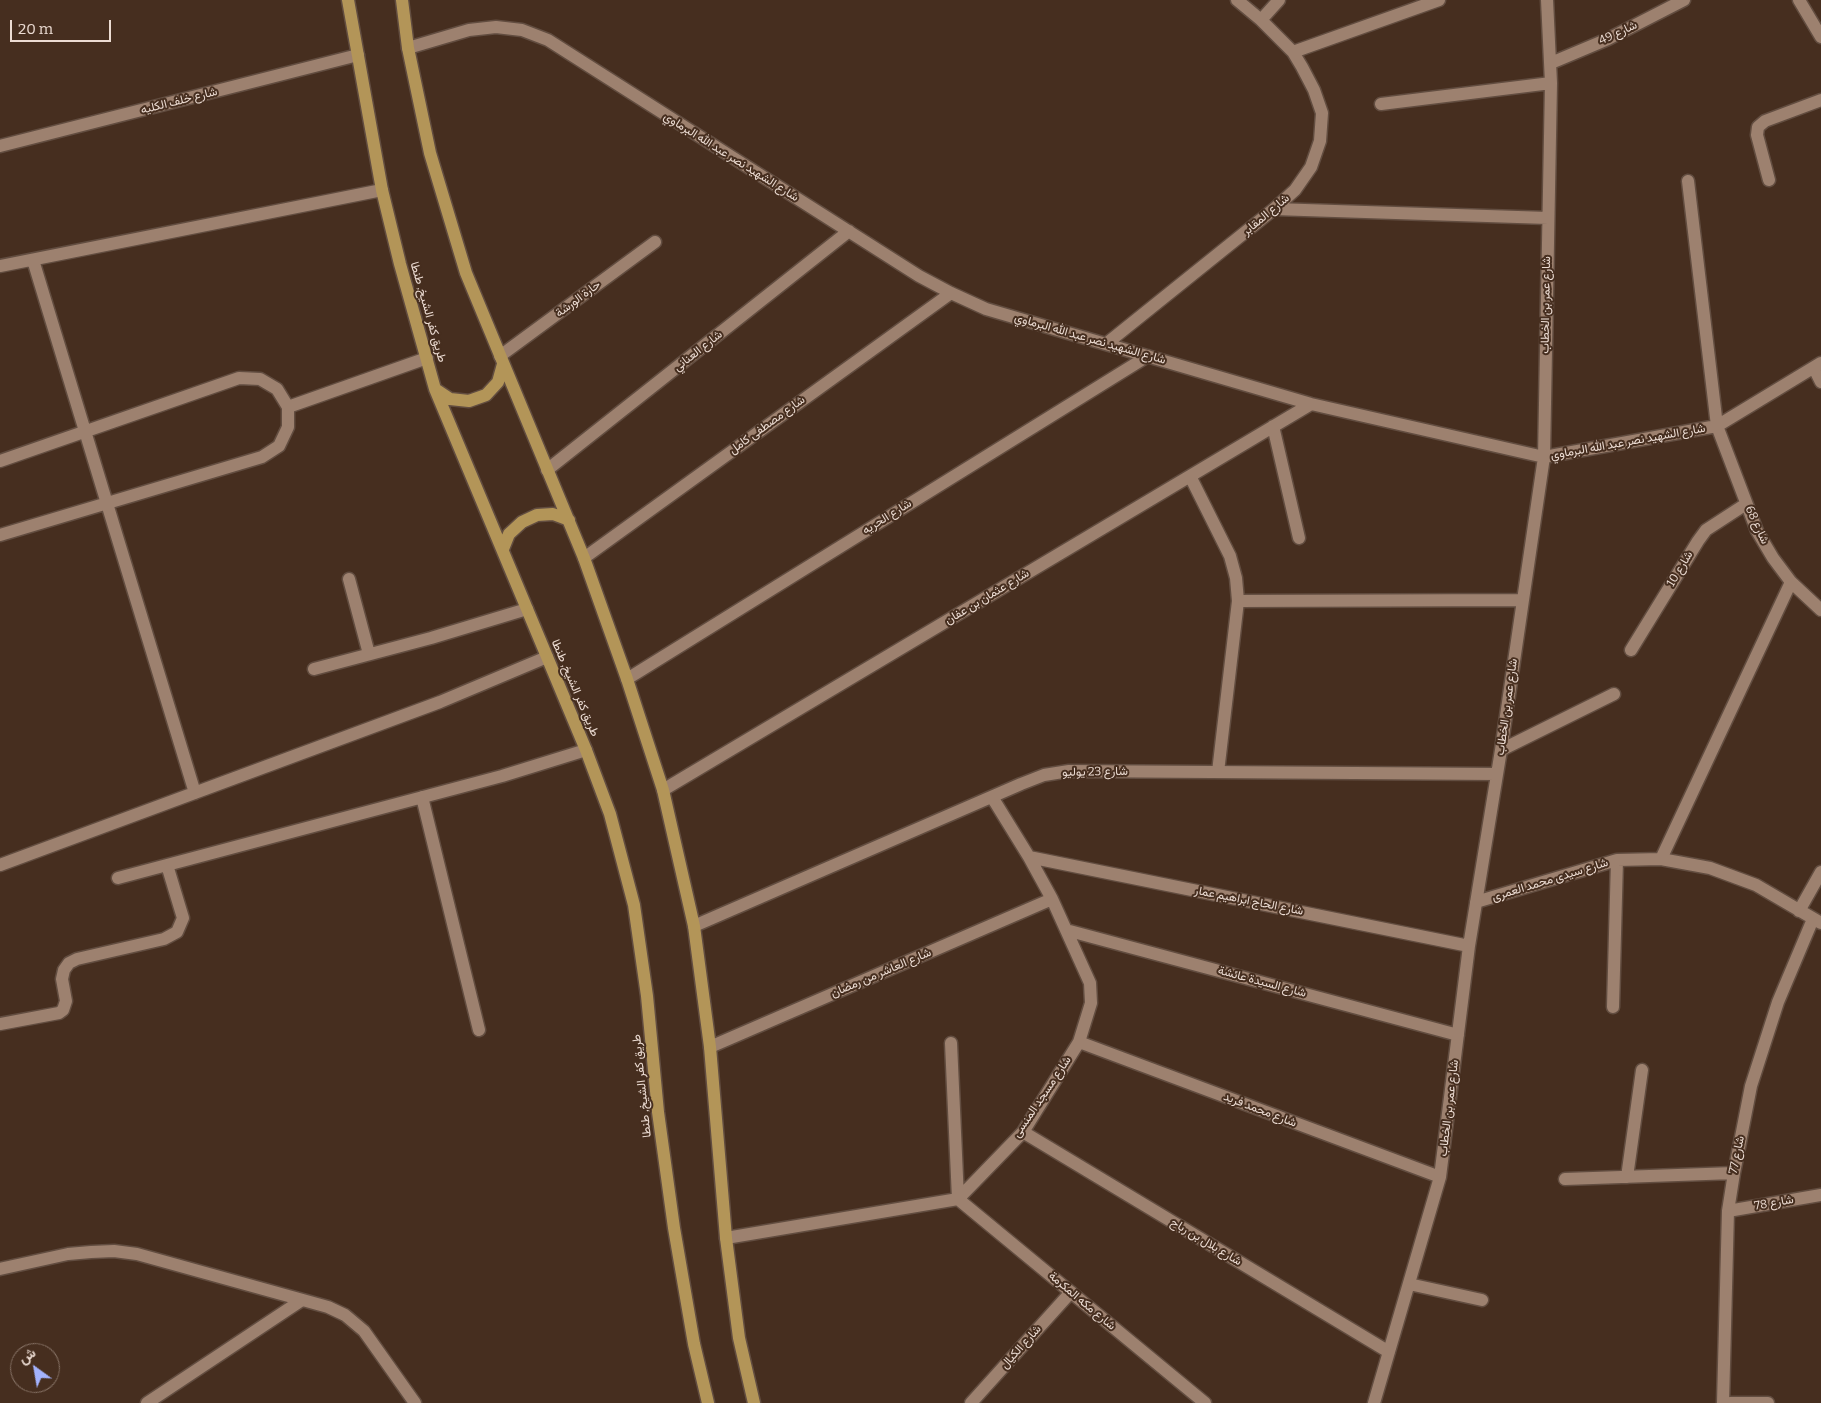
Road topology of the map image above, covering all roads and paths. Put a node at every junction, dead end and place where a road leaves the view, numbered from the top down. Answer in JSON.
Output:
{"nodes":[{"id":1,"x":348,"y":0,"type":"edge"},
{"id":2,"x":402,"y":0,"type":"edge"},
{"id":3,"x":1237,"y":0,"type":"edge"},
{"id":4,"x":1279,"y":0,"type":"edge"},
{"id":5,"x":1439,"y":0,"type":"edge"},
{"id":6,"x":1547,"y":0,"type":"edge"},
{"id":7,"x":1684,"y":0,"type":"edge"},
{"id":8,"x":1799,"y":0,"type":"edge"},
{"id":9,"x":1261,"y":20,"type":"junction"},
{"id":10,"x":1821,"y":37,"type":"edge"},
{"id":11,"x":408,"y":48,"type":"junction"},
{"id":12,"x":1293,"y":52,"type":"junction"},
{"id":13,"x":358,"y":55,"type":"junction"},
{"id":14,"x":1551,"y":63,"type":"junction"},
{"id":15,"x":1551,"y":83,"type":"junction"},
{"id":16,"x":1821,"y":100,"type":"edge"},
{"id":17,"x":1381,"y":104,"type":"dead end"},
{"id":18,"x":0,"y":146,"type":"edge"},
{"id":19,"x":1769,"y":180,"type":"dead end"},
{"id":20,"x":1688,"y":182,"type":"dead end"},
{"id":21,"x":382,"y":190,"type":"junction"},
{"id":22,"x":1274,"y":209,"type":"junction"},
{"id":23,"x":1548,"y":218,"type":"junction"},
{"id":24,"x":849,"y":232,"type":"junction"},
{"id":25,"x":655,"y":242,"type":"dead end"},
{"id":26,"x":33,"y":260,"type":"junction"},
{"id":27,"x":0,"y":266,"type":"edge"},
{"id":28,"x":951,"y":293,"type":"junction"},
{"id":29,"x":1106,"y":344,"type":"junction"},
{"id":30,"x":1148,"y":356,"type":"junction"},
{"id":31,"x":427,"y":358,"type":"junction"},
{"id":32,"x":502,"y":360,"type":"junction"},
{"id":33,"x":1818,"y":366,"type":"edge"},
{"id":34,"x":1821,"y":382,"type":"edge"},
{"id":35,"x":435,"y":389,"type":"junction"},
{"id":36,"x":1311,"y":404,"type":"junction"},
{"id":37,"x":288,"y":407,"type":"junction"},
{"id":38,"x":1273,"y":426,"type":"junction"},
{"id":39,"x":1717,"y":426,"type":"junction"},
{"id":40,"x":85,"y":432,"type":"junction"},
{"id":41,"x":1544,"y":456,"type":"junction"},
{"id":42,"x":0,"y":461,"type":"edge"},
{"id":43,"x":547,"y":470,"type":"junction"},
{"id":44,"x":1190,"y":476,"type":"junction"},
{"id":45,"x":107,"y":503,"type":"junction"},
{"id":46,"x":1746,"y":504,"type":"junction"},
{"id":47,"x":569,"y":520,"type":"junction"},
{"id":48,"x":0,"y":535,"type":"edge"},
{"id":49,"x":1299,"y":538,"type":"dead end"},
{"id":50,"x":503,"y":548,"type":"junction"},
{"id":51,"x":584,"y":558,"type":"junction"},
{"id":52,"x":349,"y":579,"type":"dead end"},
{"id":53,"x":1791,"y":582,"type":"junction"},
{"id":54,"x":1523,"y":600,"type":"junction"},
{"id":55,"x":1238,"y":601,"type":"junction"},
{"id":56,"x":527,"y":608,"type":"junction"},
{"id":57,"x":1821,"y":610,"type":"edge"},
{"id":58,"x":1631,"y":650,"type":"dead end"},
{"id":59,"x":370,"y":654,"type":"junction"},
{"id":60,"x":547,"y":657,"type":"junction"},
{"id":61,"x":314,"y":669,"type":"dead end"},
{"id":62,"x":626,"y":679,"type":"junction"},
{"id":63,"x":1614,"y":694,"type":"dead end"},
{"id":64,"x":586,"y":750,"type":"junction"},
{"id":65,"x":1501,"y":750,"type":"junction"},
{"id":66,"x":1218,"y":772,"type":"junction"},
{"id":67,"x":1498,"y":774,"type":"junction"},
{"id":68,"x":663,"y":790,"type":"junction"},
{"id":69,"x":195,"y":793,"type":"junction"},
{"id":70,"x":992,"y":796,"type":"junction"},
{"id":71,"x":422,"y":797,"type":"junction"},
{"id":72,"x":1029,"y":857,"type":"junction"},
{"id":73,"x":1661,"y":859,"type":"junction"},
{"id":74,"x":1616,"y":860,"type":"junction"},
{"id":75,"x":0,"y":864,"type":"edge"},
{"id":76,"x":167,"y":865,"type":"junction"},
{"id":77,"x":1821,"y":872,"type":"edge"},
{"id":78,"x":118,"y":878,"type":"dead end"},
{"id":79,"x":1052,"y":899,"type":"junction"},
{"id":80,"x":1476,"y":902,"type":"junction"},
{"id":81,"x":1799,"y":911,"type":"junction"},
{"id":82,"x":1817,"y":921,"type":"edge"},
{"id":83,"x":694,"y":926,"type":"junction"},
{"id":84,"x":1066,"y":930,"type":"junction"},
{"id":85,"x":1469,"y":946,"type":"junction"},
{"id":86,"x":1613,"y":1008,"type":"dead end"},
{"id":87,"x":0,"y":1024,"type":"edge"},
{"id":88,"x":479,"y":1030,"type":"dead end"},
{"id":89,"x":1458,"y":1035,"type":"junction"},
{"id":90,"x":1079,"y":1042,"type":"junction"},
{"id":91,"x":950,"y":1043,"type":"dead end"},
{"id":92,"x":710,"y":1047,"type":"junction"},
{"id":93,"x":1642,"y":1070,"type":"dead end"},
{"id":94,"x":1023,"y":1132,"type":"junction"},
{"id":95,"x":1734,"y":1172,"type":"junction"},
{"id":96,"x":1440,"y":1177,"type":"junction"},
{"id":97,"x":1626,"y":1177,"type":"junction"},
{"id":98,"x":1565,"y":1179,"type":"dead end"},
{"id":99,"x":1821,"y":1195,"type":"edge"},
{"id":100,"x":958,"y":1199,"type":"junction"},
{"id":101,"x":1728,"y":1211,"type":"junction"},
{"id":102,"x":726,"y":1238,"type":"junction"},
{"id":103,"x":0,"y":1268,"type":"edge"},
{"id":104,"x":1409,"y":1284,"type":"junction"},
{"id":105,"x":1071,"y":1292,"type":"junction"},
{"id":106,"x":302,"y":1300,"type":"junction"},
{"id":107,"x":1482,"y":1300,"type":"dead end"},
{"id":108,"x":1389,"y":1352,"type":"junction"},
{"id":109,"x":147,"y":1403,"type":"edge"},
{"id":110,"x":415,"y":1403,"type":"edge"},
{"id":111,"x":708,"y":1403,"type":"edge"},
{"id":112,"x":754,"y":1403,"type":"edge"},
{"id":113,"x":971,"y":1403,"type":"edge"},
{"id":114,"x":1205,"y":1403,"type":"edge"},
{"id":115,"x":1374,"y":1403,"type":"edge"},
{"id":116,"x":1722,"y":1403,"type":"edge"},
{"id":117,"x":1730,"y":1403,"type":"edge"},
{"id":118,"x":1766,"y":1403,"type":"edge"}],
"edges":[{"from":1,"to":13,"type":"main road","name":"طريق كفر الشيخ, طنطا"},
{"from":2,"to":11,"type":"main road"},
{"from":3,"to":9,"type":"street","name":"شارع المقابر"},
{"from":4,"to":9,"type":"street"},
{"from":5,"to":12,"type":"street"},
{"from":6,"to":14,"type":"street","name":"شارع عمر بن الخطاب"},
{"from":7,"to":14,"type":"street","name":"شارع 49"},
{"from":8,"to":10,"type":"street"},
{"from":9,"to":12,"type":"street","name":"شارع المقابر"},
{"from":11,"to":24,"type":"street","name":"شارع الشهيد نصر عبد الله البرماوي"},
{"from":11,"to":32,"type":"main road"},
{"from":12,"to":22,"type":"street","name":"شارع المقابر"},
{"from":13,"to":18,"type":"street","name":"شارع خلف الكليه"},
{"from":13,"to":21,"type":"main road","name":"طريق كفر الشيخ, طنطا"},
{"from":14,"to":15,"type":"street","name":"شارع عمر بن الخطاب"},
{"from":15,"to":17,"type":"street"},
{"from":15,"to":23,"type":"street","name":"شارع عمر بن الخطاب"},
{"from":16,"to":19,"type":"street"},
{"from":20,"to":39,"type":"street","name":"شارع 68"},
{"from":21,"to":26,"type":"street"},
{"from":21,"to":31,"type":"main road","name":"طريق كفر الشيخ, طنطا"},
{"from":22,"to":23,"type":"street"},
{"from":22,"to":29,"type":"street","name":"شارع المقابر"},
{"from":23,"to":41,"type":"street","name":"شارع عمر بن الخطاب"},
{"from":24,"to":28,"type":"street","name":"شارع الشهيد نصر عبد الله البرماوي"},
{"from":24,"to":43,"type":"street","name":"شارع العناني"},
{"from":25,"to":32,"type":"street","name":"حارة الورشة"},
{"from":26,"to":27,"type":"street"},
{"from":26,"to":40,"type":"street"},
{"from":28,"to":29,"type":"street","name":"شارع الشهيد نصر عبد الله البرماوي"},
{"from":28,"to":51,"type":"street","name":"شارع مصطفى كامل"},
{"from":29,"to":30,"type":"street","name":"شارع الشهيد نصر عبد الله البرماوي"},
{"from":30,"to":36,"type":"street","name":"شارع الشهيد نصر عبد الله البرماوي"},
{"from":30,"to":62,"type":"street","name":"شارع الحريه"},
{"from":31,"to":35,"type":"main road","name":"طريق كفر الشيخ, طنطا"},
{"from":31,"to":37,"type":"street"},
{"from":32,"to":35,"type":"main road"},
{"from":32,"to":43,"type":"main road"},
{"from":33,"to":34,"type":"street"},
{"from":33,"to":39,"type":"street","name":"شارع الشهيد نصر عبد الله البرماوي"},
{"from":35,"to":50,"type":"main road","name":"طريق كفر الشيخ, طنطا"},
{"from":36,"to":38,"type":"street","name":"شارع عثمان بن عفان"},
{"from":36,"to":41,"type":"street","name":"شارع الشهيد نصر عبد الله البرماوي"},
{"from":37,"to":40,"type":"street"},
{"from":37,"to":45,"type":"street"},
{"from":38,"to":44,"type":"street","name":"شارع عثمان بن عفان"},
{"from":38,"to":49,"type":"street"},
{"from":39,"to":41,"type":"street","name":"شارع الشهيد نصر عبد الله البرماوي"},
{"from":39,"to":46,"type":"street","name":"شارع 68"},
{"from":40,"to":42,"type":"street"},
{"from":40,"to":45,"type":"street"},
{"from":41,"to":54,"type":"street","name":"شارع عمر بن الخطاب"},
{"from":43,"to":47,"type":"main road"},
{"from":44,"to":55,"type":"street"},
{"from":44,"to":68,"type":"street","name":"شارع عثمان بن عفان"},
{"from":45,"to":48,"type":"street"},
{"from":45,"to":69,"type":"street"},
{"from":46,"to":53,"type":"street","name":"شارع 68"},
{"from":46,"to":58,"type":"street","name":"شارع 10"},
{"from":47,"to":50,"type":"main road"},
{"from":47,"to":51,"type":"main road"},
{"from":50,"to":56,"type":"main road","name":"طريق كفر الشيخ, طنطا"},
{"from":51,"to":62,"type":"main road"},
{"from":52,"to":59,"type":"street"},
{"from":53,"to":57,"type":"street","name":"شارع 68"},
{"from":53,"to":73,"type":"street"},
{"from":54,"to":55,"type":"street"},
{"from":54,"to":65,"type":"street","name":"شارع عمر بن الخطاب"},
{"from":55,"to":66,"type":"street"},
{"from":56,"to":59,"type":"street"},
{"from":56,"to":60,"type":"main road","name":"طريق كفر الشيخ, طنطا"},
{"from":59,"to":61,"type":"street"},
{"from":60,"to":64,"type":"main road","name":"طريق كفر الشيخ, طنطا"},
{"from":60,"to":69,"type":"street"},
{"from":62,"to":68,"type":"main road"},
{"from":63,"to":65,"type":"street"},
{"from":64,"to":71,"type":"street"},
{"from":64,"to":111,"type":"main road","name":"طريق كفر الشيخ, طنطا"},
{"from":65,"to":67,"type":"street","name":"شارع عمر بن الخطاب"},
{"from":66,"to":67,"type":"street","name":"شارع 23 يوليو"},
{"from":66,"to":70,"type":"street","name":"شارع 23 يوليو"},
{"from":67,"to":80,"type":"street","name":"شارع عمر بن الخطاب"},
{"from":68,"to":83,"type":"main road"},
{"from":69,"to":75,"type":"street"},
{"from":70,"to":72,"type":"street","name":"شارع مسجد المنسى"},
{"from":70,"to":83,"type":"street","name":"شارع 23 يوليو"},
{"from":71,"to":76,"type":"street"},
{"from":71,"to":88,"type":"street"},
{"from":72,"to":79,"type":"street","name":"شارع مسجد المنسى"},
{"from":72,"to":85,"type":"street","name":"شارع الحاج ابراهيم عمار"},
{"from":73,"to":74,"type":"street","name":"شارع سيدى محمد العمرى"},
{"from":73,"to":81,"type":"street","name":"شارع سيدى محمد العمرى"},
{"from":74,"to":80,"type":"street","name":"شارع سيدى محمد العمرى"},
{"from":74,"to":86,"type":"street"},
{"from":76,"to":78,"type":"street"},
{"from":76,"to":87,"type":"street"},
{"from":77,"to":81,"type":"street"},
{"from":79,"to":84,"type":"street","name":"شارع مسجد المنسى"},
{"from":79,"to":92,"type":"street","name":"شارع العاشر من رمضان"},
{"from":80,"to":85,"type":"street","name":"شارع عمر بن الخطاب"},
{"from":81,"to":82,"type":"street","name":"شارع سيدى محمد العمرى"},
{"from":82,"to":95,"type":"street","name":"شارع 77"},
{"from":83,"to":92,"type":"main road"},
{"from":84,"to":89,"type":"street","name":"شارع السيدة عائشة"},
{"from":84,"to":90,"type":"street","name":"شارع مسجد المنسى"},
{"from":85,"to":89,"type":"street","name":"شارع عمر بن الخطاب"},
{"from":89,"to":96,"type":"street","name":"شارع عمر بن الخطاب"},
{"from":90,"to":94,"type":"street","name":"شارع مسجد المنسى"},
{"from":90,"to":96,"type":"street","name":"شارع محمد فريد"},
{"from":91,"to":100,"type":"street"},
{"from":92,"to":102,"type":"main road"},
{"from":93,"to":97,"type":"street"},
{"from":94,"to":100,"type":"street","name":"شارع مسجد المنسى"},
{"from":94,"to":108,"type":"street","name":"شارع بلال بن رباح"},
{"from":95,"to":97,"type":"street"},
{"from":95,"to":101,"type":"street","name":"شارع 77"},
{"from":96,"to":104,"type":"street","name":"شارع عمر بن الخطاب"},
{"from":97,"to":98,"type":"street"},
{"from":99,"to":101,"type":"street","name":"شارع 78"},
{"from":100,"to":102,"type":"street"},
{"from":100,"to":105,"type":"street","name":"شارع مكه المكرمة"},
{"from":101,"to":116,"type":"street","name":"شارع 77"},
{"from":102,"to":112,"type":"main road"},
{"from":103,"to":106,"type":"street"},
{"from":104,"to":107,"type":"street"},
{"from":104,"to":108,"type":"street","name":"شارع عمر بن الخطاب"},
{"from":105,"to":113,"type":"street","name":"شارع الكيال"},
{"from":105,"to":114,"type":"street","name":"شارع مكه المكرمة"},
{"from":106,"to":109,"type":"street"},
{"from":106,"to":110,"type":"street"},
{"from":108,"to":115,"type":"street","name":"شارع عمر بن الخطاب"},
{"from":117,"to":118,"type":"street"}]}
